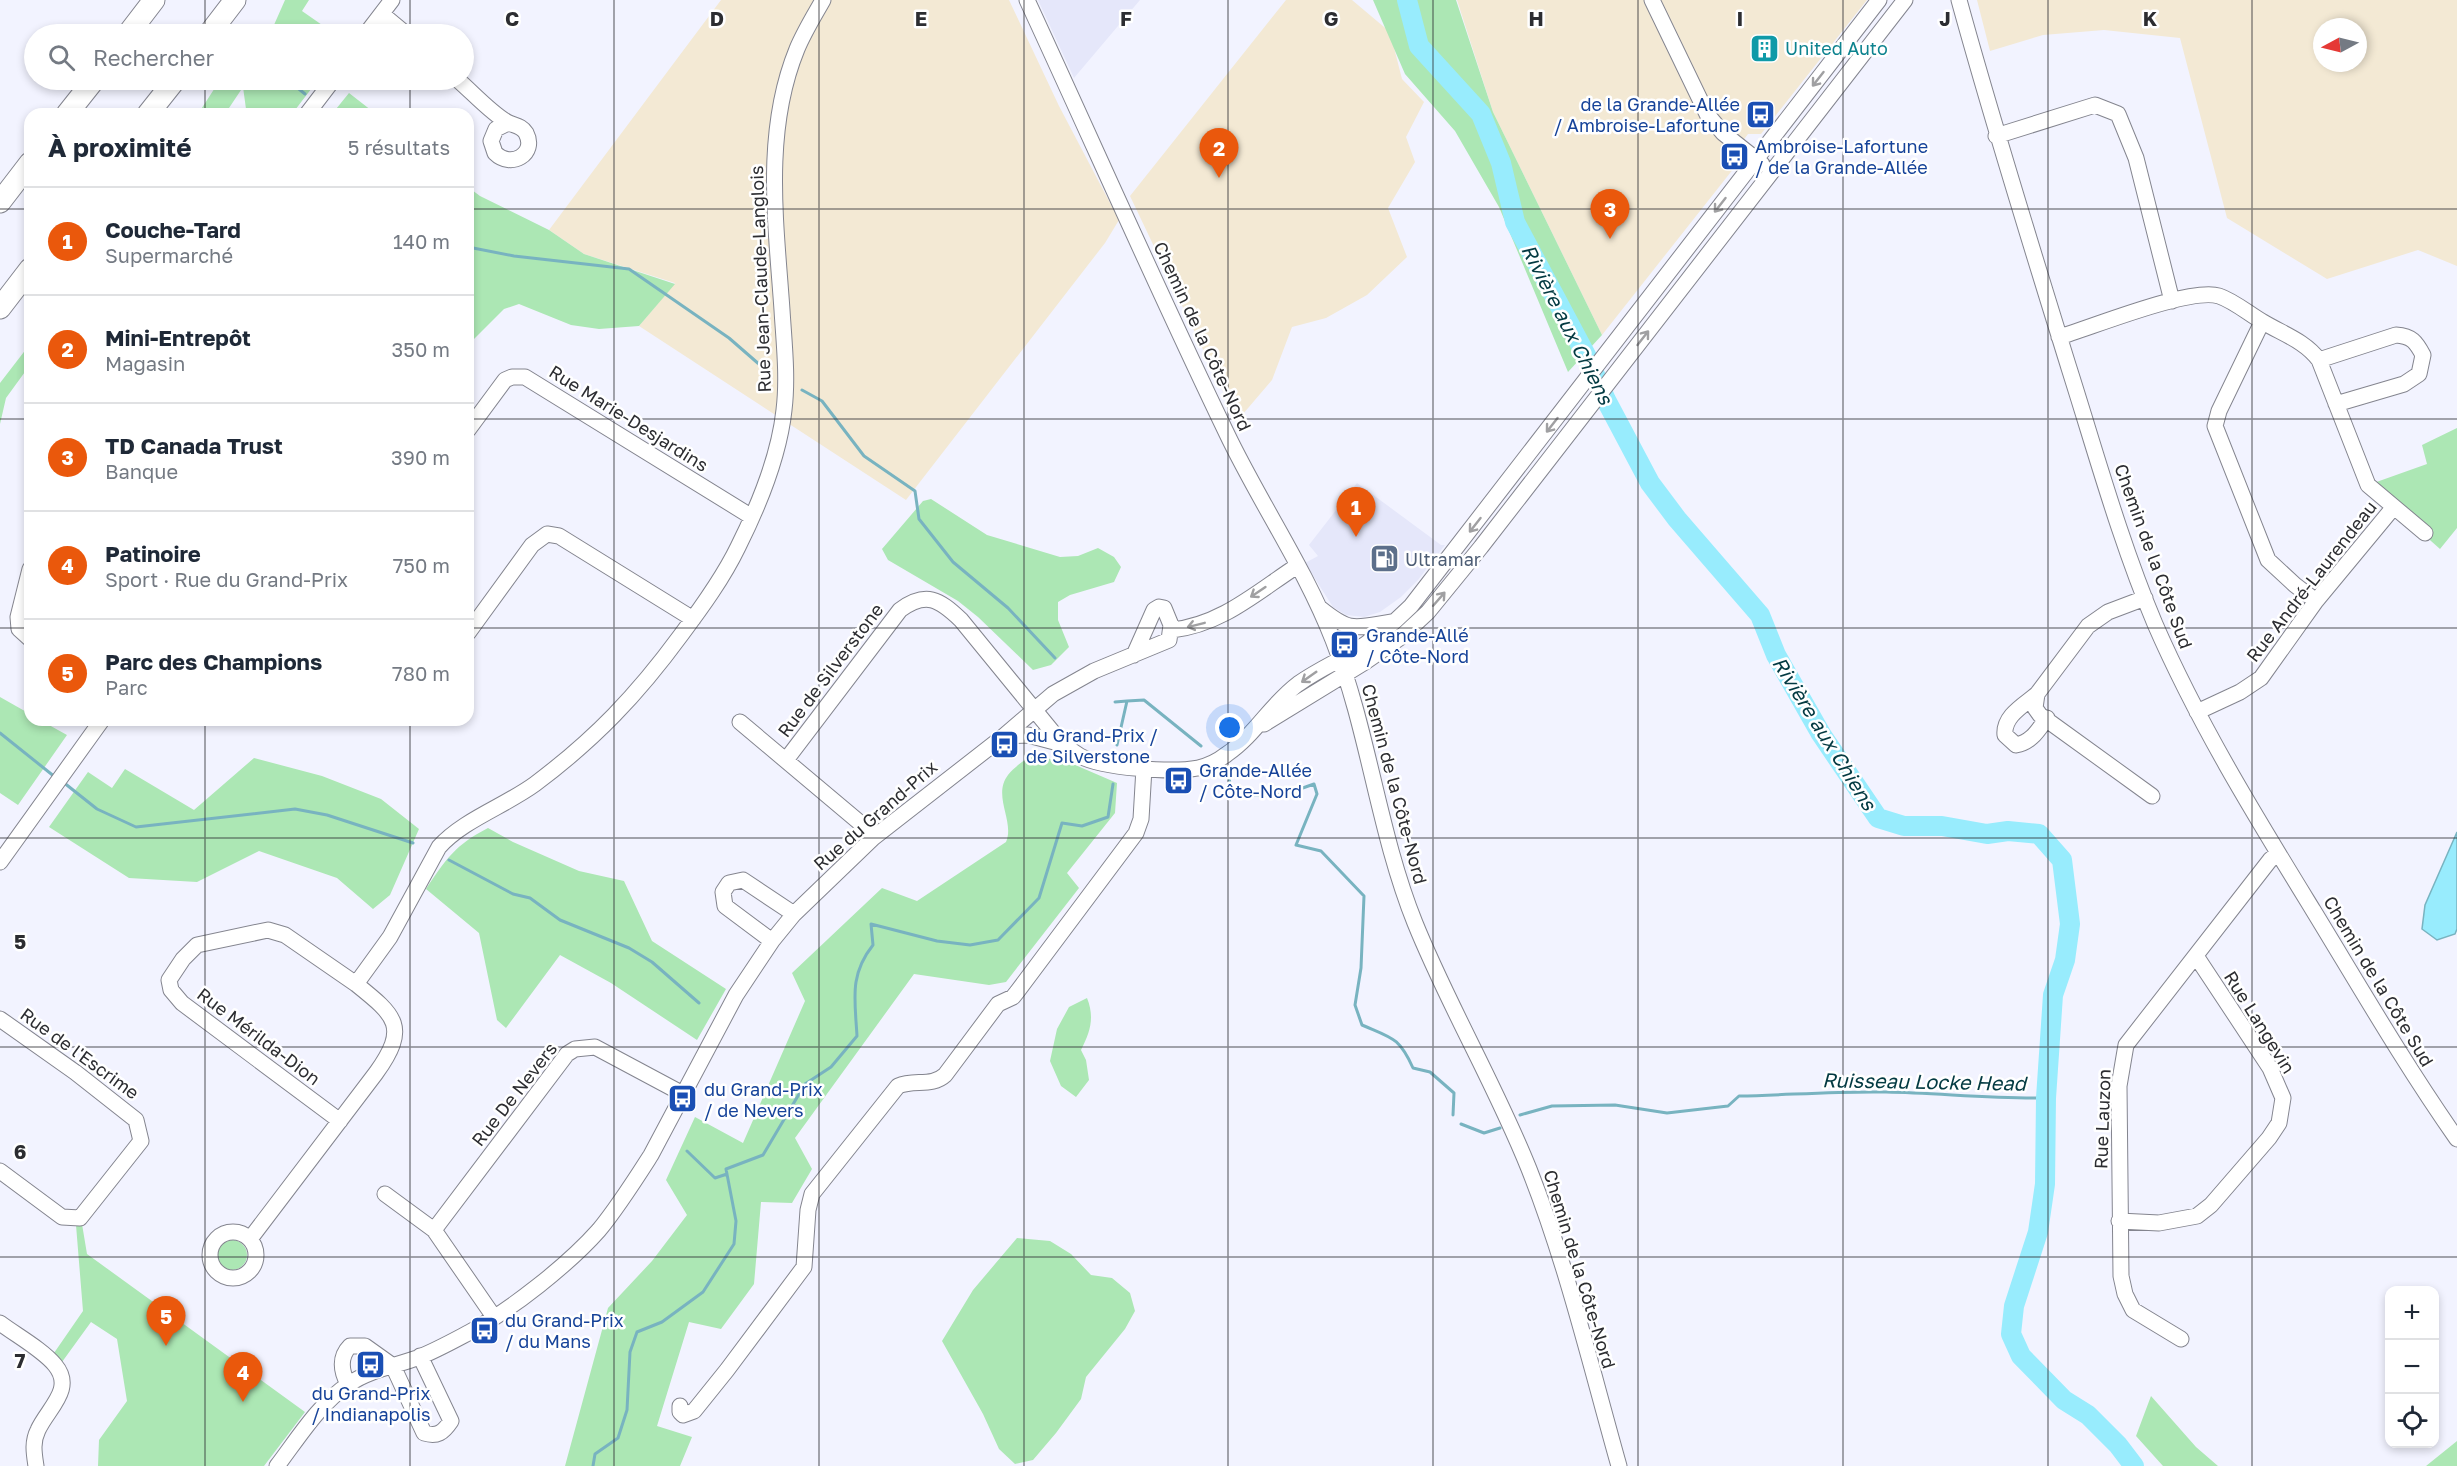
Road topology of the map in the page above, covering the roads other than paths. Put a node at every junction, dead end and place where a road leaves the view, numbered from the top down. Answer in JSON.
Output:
{"nodes":[{"id":1,"x":154,"y":0,"type":"edge"},
{"id":2,"x":235,"y":0,"type":"edge"},
{"id":3,"x":392,"y":0,"type":"edge"},
{"id":4,"x":823,"y":0,"type":"edge"},
{"id":5,"x":1027,"y":0,"type":"edge"},
{"id":6,"x":1652,"y":0,"type":"edge"},
{"id":7,"x":1879,"y":0,"type":"edge"},
{"id":8,"x":1905,"y":0,"type":"edge"},
{"id":9,"x":1959,"y":0,"type":"edge"},
{"id":10,"x":382,"y":14,"type":"junction"},
{"id":11,"x":136,"y":24,"type":"edge"},
{"id":12,"x":217,"y":24,"type":"edge"},
{"id":13,"x":374,"y":24,"type":"edge"},
{"id":14,"x":394,"y":24,"type":"edge"},
{"id":15,"x":86,"y":90,"type":"edge"},
{"id":16,"x":166,"y":90,"type":"edge"},
{"id":17,"x":325,"y":90,"type":"edge"},
{"id":18,"x":470,"y":90,"type":"edge"},
{"id":19,"x":72,"y":108,"type":"edge"},
{"id":20,"x":153,"y":108,"type":"edge"},
{"id":21,"x":312,"y":108,"type":"edge"},
{"id":22,"x":508,"y":123,"type":"dead end"},
{"id":23,"x":1996,"y":136,"type":"junction"},
{"id":24,"x":1756,"y":159,"type":"junction"},
{"id":25,"x":24,"y":171,"type":"edge"},
{"id":26,"x":1772,"y":172,"type":"junction"},
{"id":27,"x":0,"y":202,"type":"edge"},
{"id":28,"x":24,"y":277,"type":"edge"},
{"id":29,"x":2172,"y":301,"type":"junction"},
{"id":30,"x":0,"y":308,"type":"edge"},
{"id":31,"x":2262,"y":322,"type":"junction"},
{"id":32,"x":2060,"y":338,"type":"junction"},
{"id":33,"x":2319,"y":360,"type":"junction"},
{"id":34,"x":1592,"y":372,"type":"junction"},
{"id":35,"x":1603,"y":389,"type":"junction"},
{"id":36,"x":2336,"y":404,"type":"junction"},
{"id":37,"x":474,"y":422,"type":"edge"},
{"id":38,"x":2393,"y":507,"type":"junction"},
{"id":39,"x":752,"y":517,"type":"junction"},
{"id":40,"x":2425,"y":533,"type":"dead end"},
{"id":41,"x":1297,"y":566,"type":"junction"},
{"id":42,"x":24,"y":593,"type":"edge"},
{"id":43,"x":2145,"y":598,"type":"junction"},
{"id":44,"x":2316,"y":601,"type":"junction"},
{"id":45,"x":1318,"y":606,"type":"junction"},
{"id":46,"x":693,"y":619,"type":"junction"},
{"id":47,"x":1395,"y":621,"type":"junction"},
{"id":48,"x":474,"y":625,"type":"edge"},
{"id":49,"x":1172,"y":630,"type":"junction"},
{"id":50,"x":24,"y":634,"type":"edge"},
{"id":51,"x":1134,"y":655,"type":"junction"},
{"id":52,"x":1340,"y":659,"type":"junction"},
{"id":53,"x":1345,"y":675,"type":"junction"},
{"id":54,"x":2037,"y":694,"type":"junction"},
{"id":55,"x":1034,"y":711,"type":"junction"},
{"id":56,"x":2197,"y":712,"type":"junction"},
{"id":57,"x":2047,"y":718,"type":"junction"},
{"id":58,"x":740,"y":722,"type":"dead end"},
{"id":59,"x":98,"y":726,"type":"edge"},
{"id":60,"x":1257,"y":728,"type":"junction"},
{"id":61,"x":1004,"y":736,"type":"junction"},
{"id":62,"x":1063,"y":744,"type":"junction"},
{"id":63,"x":786,"y":760,"type":"junction"},
{"id":64,"x":1144,"y":768,"type":"junction"},
{"id":65,"x":2152,"y":796,"type":"dead end"},
{"id":66,"x":873,"y":838,"type":"junction"},
{"id":67,"x":2278,"y":853,"type":"junction"},
{"id":68,"x":0,"y":862,"type":"edge"},
{"id":69,"x":794,"y":914,"type":"junction"},
{"id":70,"x":772,"y":941,"type":"junction"},
{"id":71,"x":2196,"y":956,"type":"junction"},
{"id":72,"x":356,"y":984,"type":"junction"},
{"id":73,"x":0,"y":1019,"type":"edge"},
{"id":74,"x":683,"y":1094,"type":"junction"},
{"id":75,"x":340,"y":1121,"type":"junction"},
{"id":76,"x":2457,"y":1139,"type":"edge"},
{"id":77,"x":0,"y":1171,"type":"edge"},
{"id":78,"x":385,"y":1194,"type":"dead end"},
{"id":79,"x":2119,"y":1221,"type":"junction"},
{"id":80,"x":434,"y":1230,"type":"junction"},
{"id":81,"x":250,"y":1239,"type":"dead end"},
{"id":82,"x":494,"y":1317,"type":"junction"},
{"id":83,"x":0,"y":1323,"type":"edge"},
{"id":84,"x":2181,"y":1339,"type":"dead end"},
{"id":85,"x":420,"y":1356,"type":"junction"},
{"id":86,"x":393,"y":1366,"type":"junction"},
{"id":87,"x":348,"y":1384,"type":"junction"},
{"id":88,"x":680,"y":1406,"type":"dead end"},
{"id":89,"x":36,"y":1466,"type":"edge"},
{"id":90,"x":277,"y":1466,"type":"edge"},
{"id":91,"x":1619,"y":1466,"type":"edge"}],
"edges":[{"from":1,"to":11,"type":"highway"},
{"from":2,"to":12,"type":"highway"},
{"from":3,"to":10,"type":"street"},
{"from":4,"to":39,"type":"street","name":"Rue Jean-Claude-Langlois"},
{"from":5,"to":41,"type":"street","name":"Chemin de la Côte-Nord"},
{"from":6,"to":24,"type":"street"},
{"from":7,"to":24,"type":"street","one_way":true},
{"from":8,"to":26,"type":"street"},
{"from":9,"to":23,"type":"street","name":"Chemin de la Côte Sud"},
{"from":10,"to":13,"type":"street"},
{"from":10,"to":14,"type":"street"},
{"from":15,"to":19,"type":"highway"},
{"from":16,"to":20,"type":"highway"},
{"from":17,"to":21,"type":"street"},
{"from":18,"to":22,"type":"street"},
{"from":23,"to":29,"type":"street"},
{"from":23,"to":32,"type":"street","name":"Chemin de la Côte Sud"},
{"from":24,"to":26,"type":"street"},
{"from":24,"to":34,"type":"street","one_way":true},
{"from":25,"to":27,"type":"highway"},
{"from":35,"to":26,"type":"street","one_way":true},
{"from":28,"to":30,"type":"highway"},
{"from":29,"to":31,"type":"street"},
{"from":29,"to":32,"type":"street"},
{"from":31,"to":33,"type":"street"},
{"from":31,"to":44,"type":"street"},
{"from":32,"to":43,"type":"street","name":"Chemin de la Côte Sud"},
{"from":33,"to":36,"type":"street"},
{"from":33,"to":36,"type":"street"},
{"from":34,"to":35,"type":"street"},
{"from":34,"to":47,"type":"street","one_way":true},
{"from":53,"to":35,"type":"street","one_way":true},
{"from":36,"to":38,"type":"street"},
{"from":37,"to":39,"type":"street","name":"Rue Marie-Desjardins"},
{"from":38,"to":40,"type":"street"},
{"from":38,"to":44,"type":"street","name":"Rue André-Laurendeau"},
{"from":39,"to":46,"type":"street","name":"Rue Jean-Claude-Langlois"},
{"from":41,"to":45,"type":"street","name":"Chemin de la Côte-Nord"},
{"from":41,"to":49,"type":"street","one_way":true},
{"from":42,"to":50,"type":"street"},
{"from":43,"to":54,"type":"street"},
{"from":43,"to":56,"type":"street","name":"Chemin de la Côte Sud"},
{"from":44,"to":56,"type":"street","name":"Rue André-Laurendeau"},
{"from":45,"to":47,"type":"street"},
{"from":45,"to":52,"type":"street","name":"Chemin de la Côte-Nord"},
{"from":46,"to":48,"type":"street"},
{"from":46,"to":72,"type":"street","name":"Rue Jean-Claude-Langlois"},
{"from":47,"to":52,"type":"street"},
{"from":49,"to":51,"type":"street","name":"Rue du Grand-Prix"},
{"from":49,"to":51,"type":"street"},
{"from":51,"to":55,"type":"street","name":"Rue du Grand-Prix"},
{"from":52,"to":53,"type":"street","name":"Chemin de la Côte-Nord"},
{"from":52,"to":60,"type":"street","one_way":true},
{"from":53,"to":60,"type":"street"},
{"from":53,"to":91,"type":"street","name":"Chemin de la Côte-Nord"},
{"from":54,"to":57,"type":"street"},
{"from":54,"to":57,"type":"street"},
{"from":55,"to":61,"type":"street","name":"Rue du Grand-Prix"},
{"from":55,"to":62,"type":"street"},
{"from":55,"to":63,"type":"street","name":"Rue de Silverstone"},
{"from":56,"to":67,"type":"street","name":"Chemin de la Côte Sud"},
{"from":57,"to":65,"type":"street"},
{"from":58,"to":63,"type":"street"},
{"from":59,"to":68,"type":"street"},
{"from":60,"to":64,"type":"street"},
{"from":61,"to":62,"type":"street"},
{"from":61,"to":66,"type":"street","name":"Rue du Grand-Prix"},
{"from":62,"to":64,"type":"street"},
{"from":63,"to":66,"type":"street"},
{"from":64,"to":88,"type":"street"},
{"from":66,"to":69,"type":"street","name":"Rue du Grand-Prix"},
{"from":67,"to":71,"type":"street","name":"Rue Lauzon"},
{"from":67,"to":76,"type":"street","name":"Chemin de la Côte Sud"},
{"from":69,"to":70,"type":"street","name":"Rue du Grand-Prix"},
{"from":69,"to":70,"type":"street"},
{"from":70,"to":74,"type":"street","name":"Rue du Grand-Prix"},
{"from":71,"to":79,"type":"street","name":"Rue Lauzon"},
{"from":71,"to":79,"type":"street","name":"Rue Langevin"},
{"from":72,"to":75,"type":"street"},
{"from":72,"to":75,"type":"street","name":"Rue Mérilda-Dion"},
{"from":73,"to":77,"type":"street","name":"Rue de l'Escrime"},
{"from":74,"to":80,"type":"street","name":"Rue De Nevers"},
{"from":74,"to":82,"type":"street","name":"Rue du Grand-Prix"},
{"from":75,"to":81,"type":"street"},
{"from":78,"to":80,"type":"street"},
{"from":79,"to":84,"type":"street","name":"Rue Lauzon"},
{"from":80,"to":82,"type":"street"},
{"from":82,"to":85,"type":"street","name":"Rue du Grand-Prix"},
{"from":83,"to":89,"type":"street"},
{"from":85,"to":86,"type":"street","name":"Rue du Grand-Prix"},
{"from":85,"to":86,"type":"street"},
{"from":86,"to":87,"type":"street","name":"Rue du Grand-Prix"},
{"from":86,"to":87,"type":"street"},
{"from":87,"to":90,"type":"street","name":"Rue du Grand-Prix"}]}
